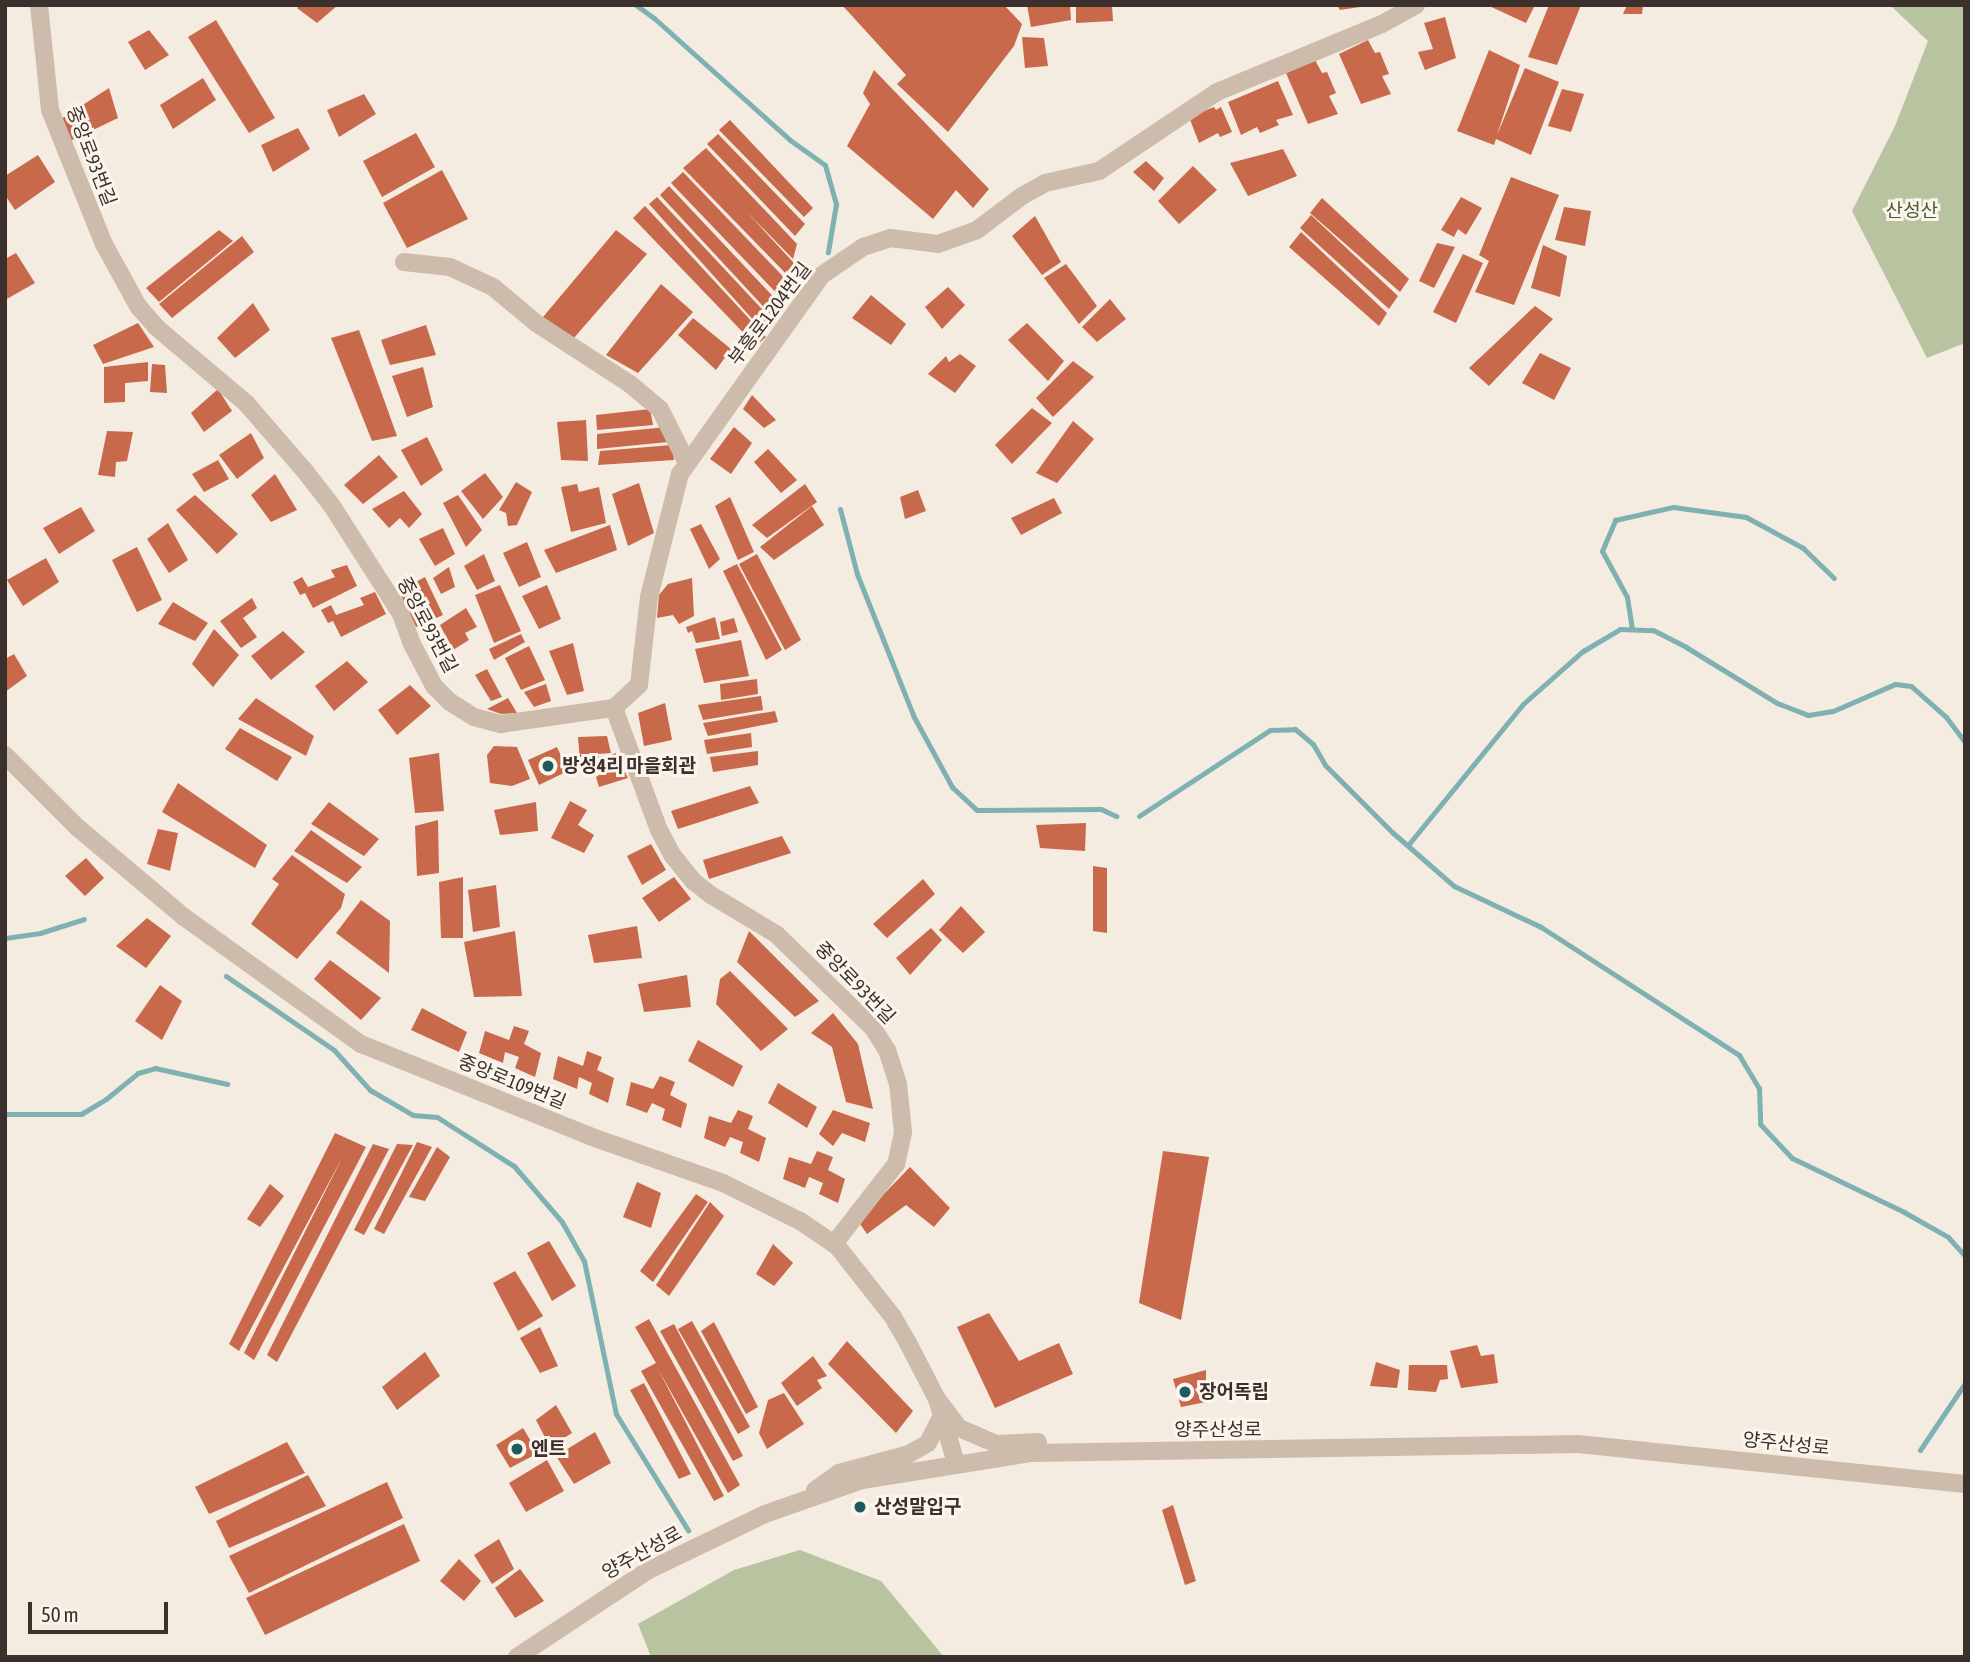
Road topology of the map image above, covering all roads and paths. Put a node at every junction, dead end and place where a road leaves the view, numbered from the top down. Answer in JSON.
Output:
{"nodes":[{"id":1,"x":39,"y":5,"type":"edge"},
{"id":2,"x":1416,"y":5,"type":"edge"},
{"id":3,"x":404,"y":262,"type":"dead end"},
{"id":4,"x":687,"y":463,"type":"junction"},
{"id":5,"x":614,"y":708,"type":"junction"},
{"id":6,"x":5,"y":755,"type":"edge"},
{"id":7,"x":834,"y":1244,"type":"junction"},
{"id":8,"x":939,"y":1407,"type":"junction"},
{"id":9,"x":1096,"y":1452,"type":"junction"},
{"id":10,"x":956,"y":1463,"type":"junction"},
{"id":11,"x":1965,"y":1484,"type":"edge"},
{"id":12,"x":798,"y":1502,"type":"junction"},
{"id":13,"x":517,"y":1657,"type":"edge"}],
"edges":[{"from":1,"to":5,"type":"street","name":"중앙로93번길"},
{"from":2,"to":4,"type":"street","name":"부흥로1204번길"},
{"from":3,"to":4,"type":"street"},
{"from":4,"to":5,"type":"street","name":"부흥로1204번길"},
{"from":5,"to":7,"type":"street","name":"중앙로93번길"},
{"from":6,"to":7,"type":"street","name":"중앙로109번길"},
{"from":7,"to":8,"type":"street","name":"중앙로109번길"},
{"from":8,"to":9,"type":"street"},
{"from":8,"to":10,"type":"street","name":"중앙로109번길"},
{"from":8,"to":12,"type":"street"},
{"from":9,"to":10,"type":"street","name":"양주산성로"},
{"from":9,"to":11,"type":"street","name":"양주산성로"},
{"from":10,"to":12,"type":"street","name":"양주산성로"},
{"from":12,"to":13,"type":"street","name":"양주산성로"}]}
